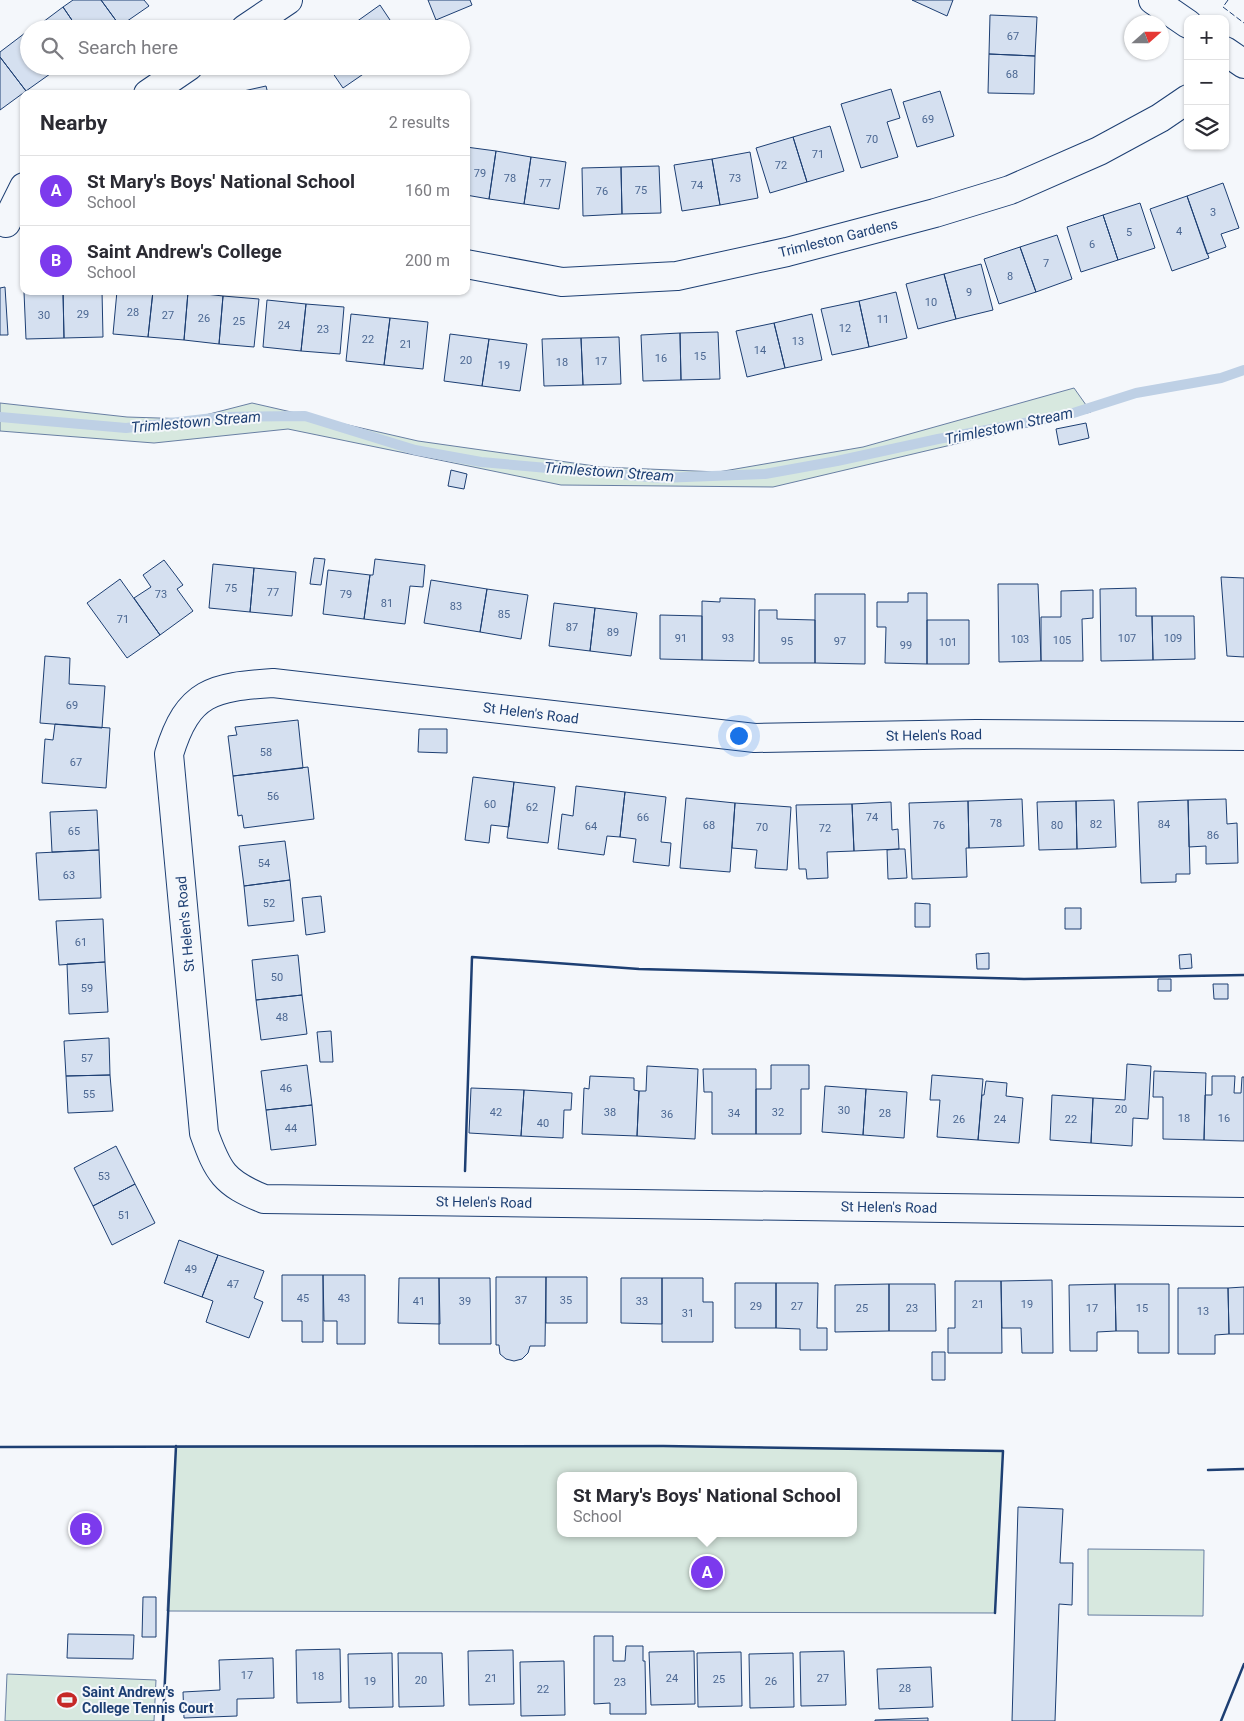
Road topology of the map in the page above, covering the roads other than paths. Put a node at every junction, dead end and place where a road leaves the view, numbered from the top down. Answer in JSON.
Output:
{"nodes":[{"id":1,"x":288,"y":0,"type":"edge"},
{"id":2,"x":1157,"y":1,"type":"edge"},
{"id":3,"x":258,"y":20,"type":"edge"},
{"id":4,"x":1184,"y":21,"type":"edge"},
{"id":5,"x":1229,"y":54,"type":"edge"},
{"id":6,"x":1244,"y":64,"type":"edge"},
{"id":7,"x":176,"y":75,"type":"edge"},
{"id":8,"x":154,"y":90,"type":"edge"},
{"id":9,"x":1184,"y":102,"type":"edge"},
{"id":10,"x":20,"y":197,"type":"edge"},
{"id":11,"x":10,"y":223,"type":"edge"},
{"id":12,"x":470,"y":265,"type":"edge"},
{"id":13,"x":1244,"y":736,"type":"edge"},
{"id":14,"x":1244,"y":1212,"type":"edge"}],
"edges":[{"from":1,"to":3,"type":"street"},
{"from":2,"to":4,"type":"street"},
{"from":5,"to":6,"type":"street"},
{"from":7,"to":8,"type":"street"},
{"from":9,"to":12,"type":"street","name":"Trimleston Gardens"},
{"from":10,"to":11,"type":"street"},
{"from":13,"to":14,"type":"street","name":"St Helen's Road"}]}
